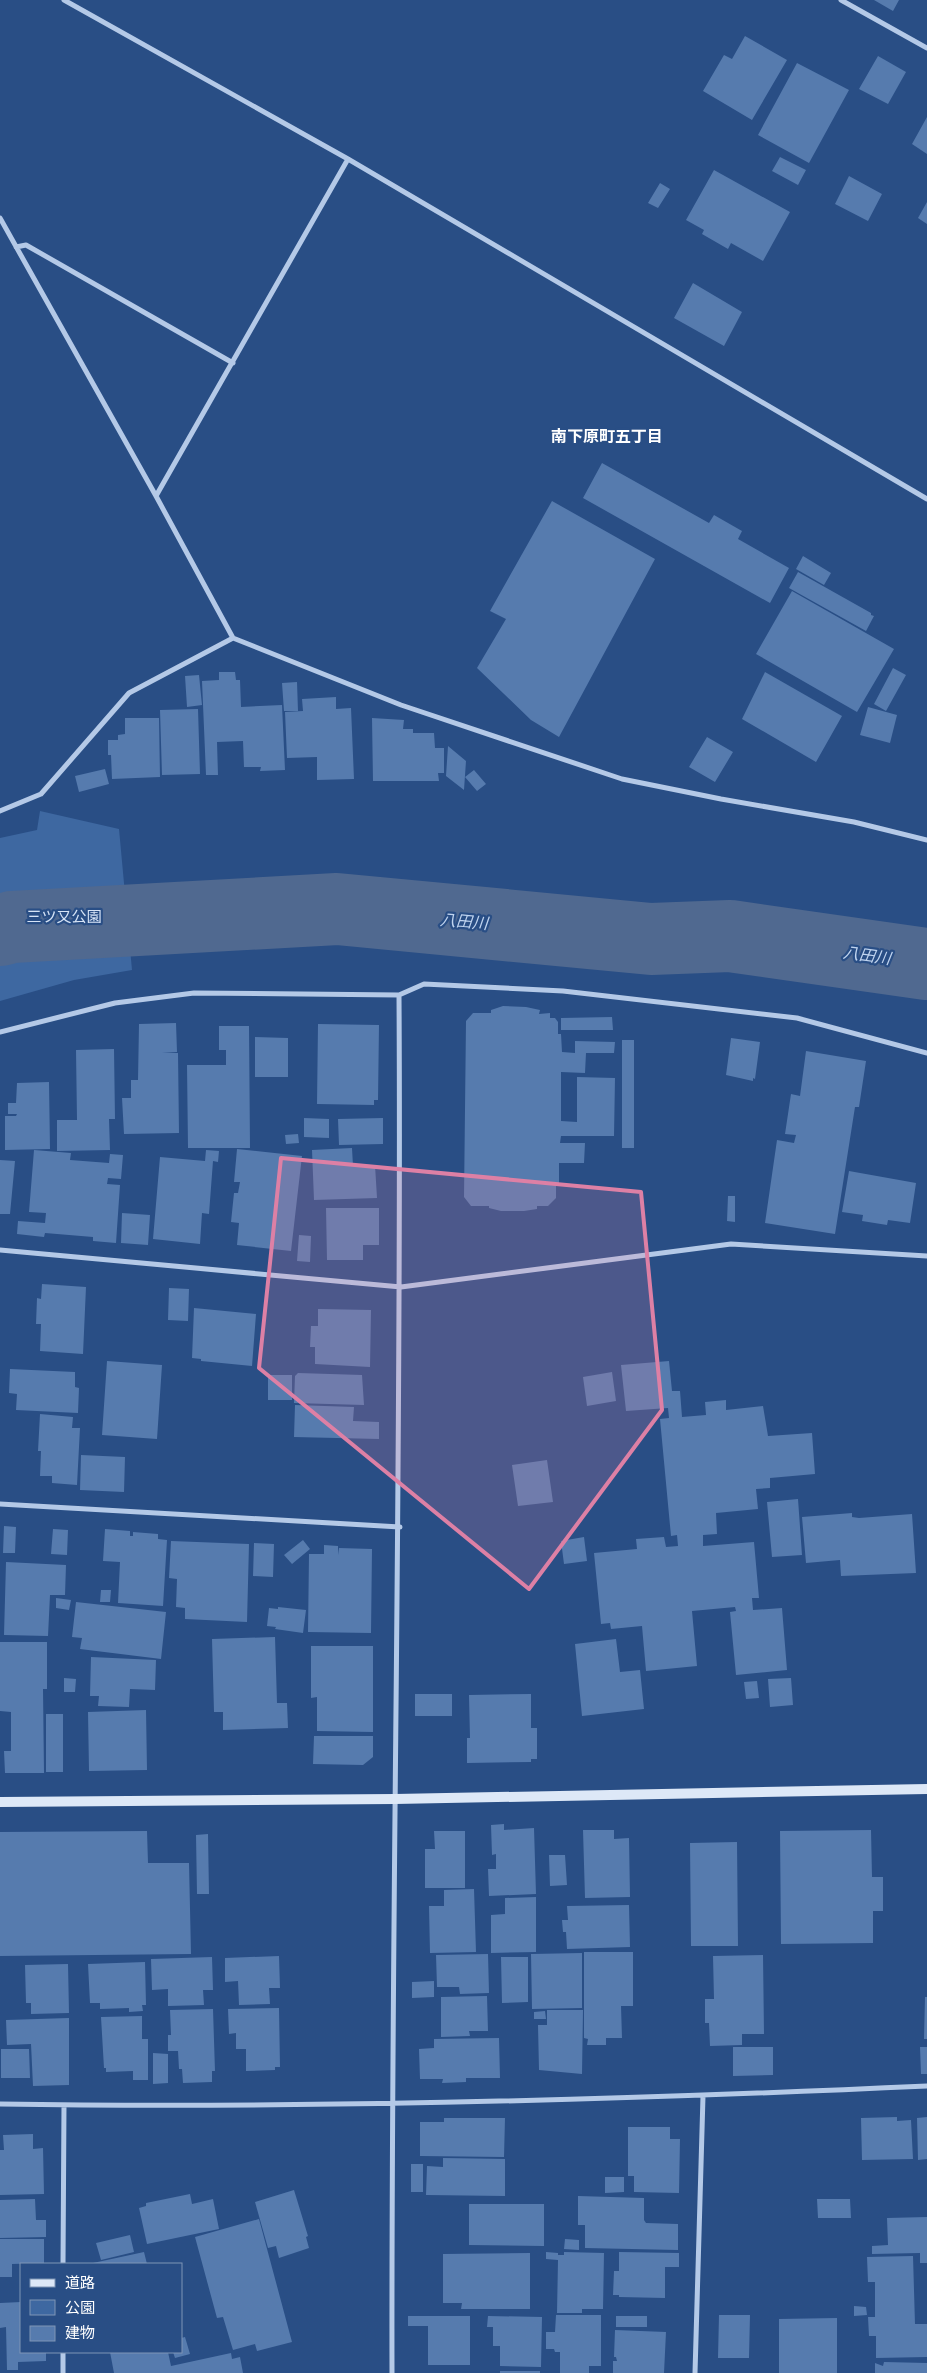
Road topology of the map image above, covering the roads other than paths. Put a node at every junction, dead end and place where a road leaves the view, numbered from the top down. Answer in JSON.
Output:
{"nodes":[{"id":1,"x":64,"y":0,"type":"edge"},
{"id":2,"x":841,"y":0,"type":"edge"},
{"id":3,"x":927,"y":48,"type":"edge"},
{"id":4,"x":348,"y":159,"type":"junction"},
{"id":5,"x":0,"y":218,"type":"edge"},
{"id":6,"x":16,"y":247,"type":"junction"},
{"id":7,"x":233,"y":363,"type":"junction"},
{"id":8,"x":156,"y":496,"type":"junction"},
{"id":9,"x":927,"y":499,"type":"edge"},
{"id":10,"x":233,"y":638,"type":"junction"},
{"id":11,"x":0,"y":811,"type":"edge"},
{"id":12,"x":927,"y":840,"type":"edge"},
{"id":13,"x":399,"y":995,"type":"junction"},
{"id":14,"x":0,"y":1032,"type":"edge"},
{"id":15,"x":927,"y":1053,"type":"edge"},
{"id":16,"x":0,"y":1250,"type":"edge"},
{"id":17,"x":927,"y":1256,"type":"edge"},
{"id":18,"x":401,"y":1287,"type":"junction"},
{"id":19,"x":0,"y":1504,"type":"edge"},
{"id":20,"x":400,"y":1527,"type":"junction"},
{"id":21,"x":927,"y":1789,"type":"edge"},
{"id":22,"x":395,"y":1799,"type":"junction"},
{"id":23,"x":0,"y":1802,"type":"edge"},
{"id":24,"x":927,"y":2086,"type":"edge"},
{"id":25,"x":703,"y":2096,"type":"junction"},
{"id":26,"x":0,"y":2104,"type":"edge"},
{"id":27,"x":391,"y":2104,"type":"junction"},
{"id":28,"x":64,"y":2105,"type":"junction"},
{"id":29,"x":63,"y":2263,"type":"edge"},
{"id":30,"x":63,"y":2353,"type":"edge"},
{"id":31,"x":63,"y":2373,"type":"edge"},
{"id":32,"x":392,"y":2373,"type":"edge"},
{"id":33,"x":695,"y":2373,"type":"edge"}],
"edges":[{"from":1,"to":4,"type":"street"},
{"from":2,"to":3,"type":"street"},
{"from":4,"to":7,"type":"street"},
{"from":4,"to":9,"type":"street"},
{"from":5,"to":6,"type":"street"},
{"from":6,"to":7,"type":"street"},
{"from":6,"to":8,"type":"street"},
{"from":7,"to":8,"type":"street"},
{"from":8,"to":10,"type":"street"},
{"from":10,"to":11,"type":"street"},
{"from":10,"to":12,"type":"street"},
{"from":13,"to":14,"type":"street"},
{"from":13,"to":15,"type":"street"},
{"from":13,"to":18,"type":"street"},
{"from":16,"to":18,"type":"street"},
{"from":17,"to":18,"type":"street"},
{"from":18,"to":20,"type":"street"},
{"from":19,"to":20,"type":"street"},
{"from":20,"to":22,"type":"street"},
{"from":21,"to":22,"type":"street"},
{"from":22,"to":23,"type":"street"},
{"from":22,"to":27,"type":"street"},
{"from":24,"to":25,"type":"street"},
{"from":25,"to":27,"type":"street"},
{"from":25,"to":33,"type":"street"},
{"from":26,"to":28,"type":"street"},
{"from":27,"to":28,"type":"street"},
{"from":27,"to":32,"type":"street"},
{"from":28,"to":29,"type":"street"},
{"from":30,"to":31,"type":"street"}]}
